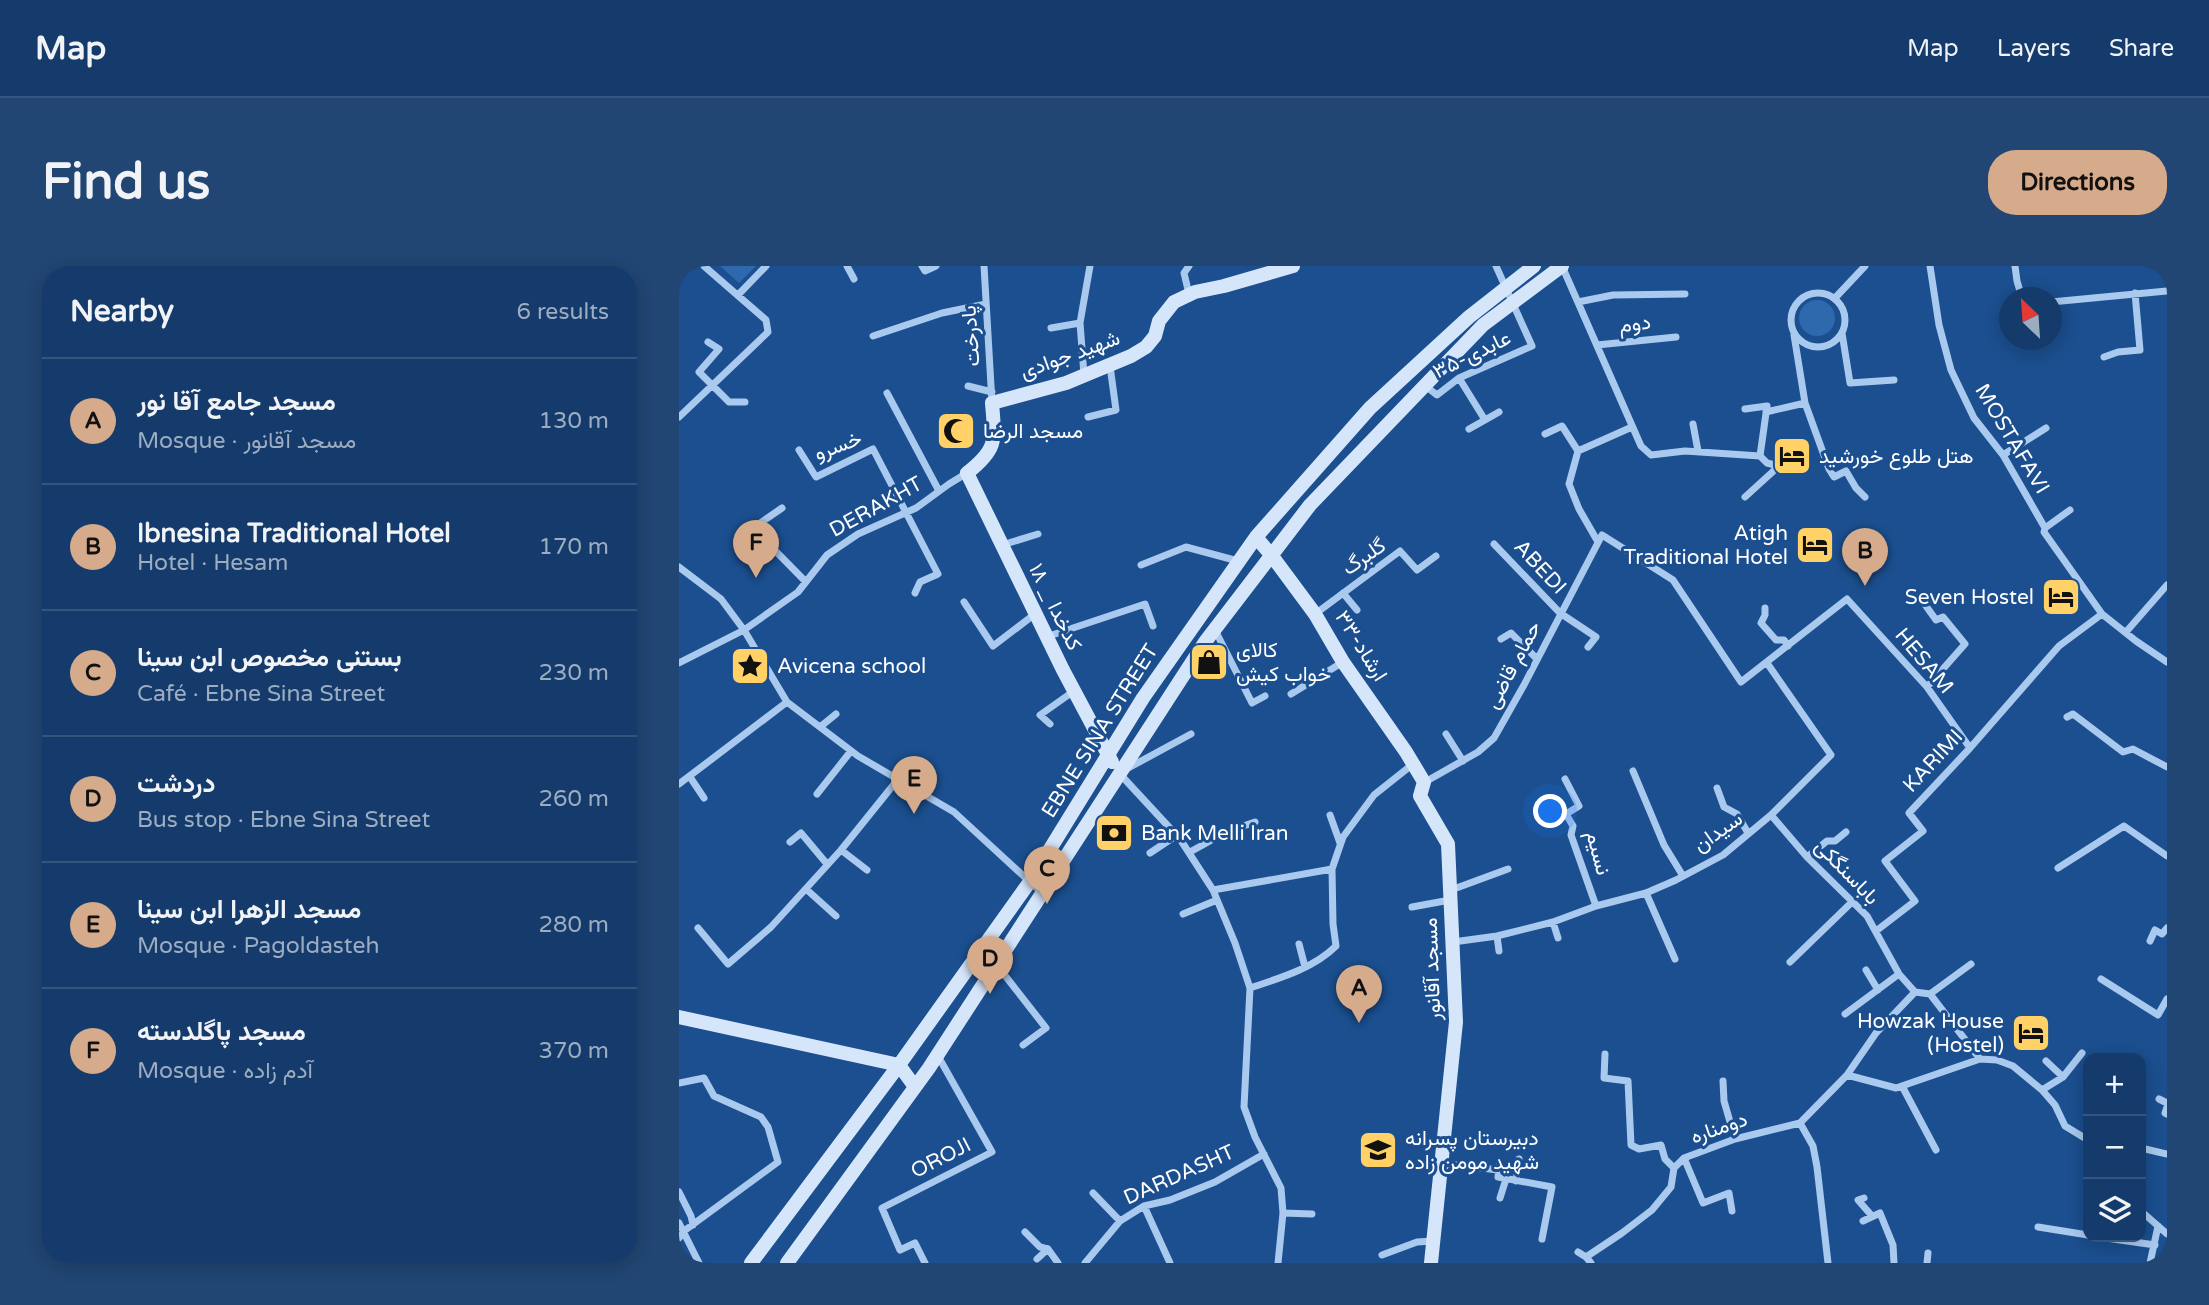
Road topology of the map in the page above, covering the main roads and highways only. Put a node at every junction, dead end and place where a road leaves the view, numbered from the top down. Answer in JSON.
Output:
{"nodes":[{"id":1,"x":1294,"y":266,"type":"edge"},
{"id":2,"x":1534,"y":266,"type":"edge"},
{"id":3,"x":1562,"y":266,"type":"edge"},
{"id":4,"x":1509,"y":296,"type":"junction"},
{"id":5,"x":1407,"y":374,"type":"junction"},
{"id":6,"x":1424,"y":385,"type":"junction"},
{"id":7,"x":967,"y":473,"type":"joint"},
{"id":8,"x":1256,"y":537,"type":"junction"},
{"id":9,"x":1272,"y":556,"type":"junction"},
{"id":10,"x":1108,"y":757,"type":"junction"},
{"id":11,"x":1119,"y":773,"type":"junction"},
{"id":12,"x":1424,"y":782,"type":"joint"},
{"id":13,"x":679,"y":1017,"type":"edge"},
{"id":14,"x":898,"y":1065,"type":"junction"},
{"id":15,"x":915,"y":1087,"type":"junction"},
{"id":16,"x":751,"y":1263,"type":"edge"},
{"id":17,"x":787,"y":1263,"type":"edge"},
{"id":18,"x":1431,"y":1263,"type":"edge"}],
"edges":[{"from":1,"to":7,"type":"main road","name":"شهید جوادی"},
{"from":2,"to":4,"type":"main road","name":"EBNE SINA STREET"},
{"from":3,"to":4,"type":"main road","name":"EBNE SINA STREET"},
{"from":4,"to":5,"type":"main road","name":"EBNE SINA STREET"},
{"from":4,"to":6,"type":"main road","name":"EBNE SINA STREET"},
{"from":5,"to":6,"type":"main road"},
{"from":5,"to":8,"type":"main road","name":"EBNE SINA STREET"},
{"from":6,"to":9,"type":"main road","name":"EBNE SINA STREET"},
{"from":7,"to":10,"type":"main road","name":"۱۸ _ کدخدا"},
{"from":8,"to":9,"type":"main road","name":"۳۳-ارشاد"},
{"from":8,"to":10,"type":"main road","name":"EBNE SINA STREET"},
{"from":9,"to":11,"type":"main road","name":"EBNE SINA STREET"},
{"from":9,"to":12,"type":"main road","name":"۳۳-ارشاد"},
{"from":10,"to":11,"type":"main road","name":"۱۸ _ کدخدا"},
{"from":10,"to":14,"type":"main road","name":"EBNE SINA STREET"},
{"from":11,"to":15,"type":"main road","name":"EBNE SINA STREET"},
{"from":12,"to":18,"type":"main road","name":"مسجد آقانور"},
{"from":13,"to":14,"type":"main road"},
{"from":14,"to":15,"type":"main road"},
{"from":14,"to":16,"type":"main road","name":"EBNE SINA STREET"},
{"from":15,"to":17,"type":"main road","name":"EBNE SINA STREET"}]}
